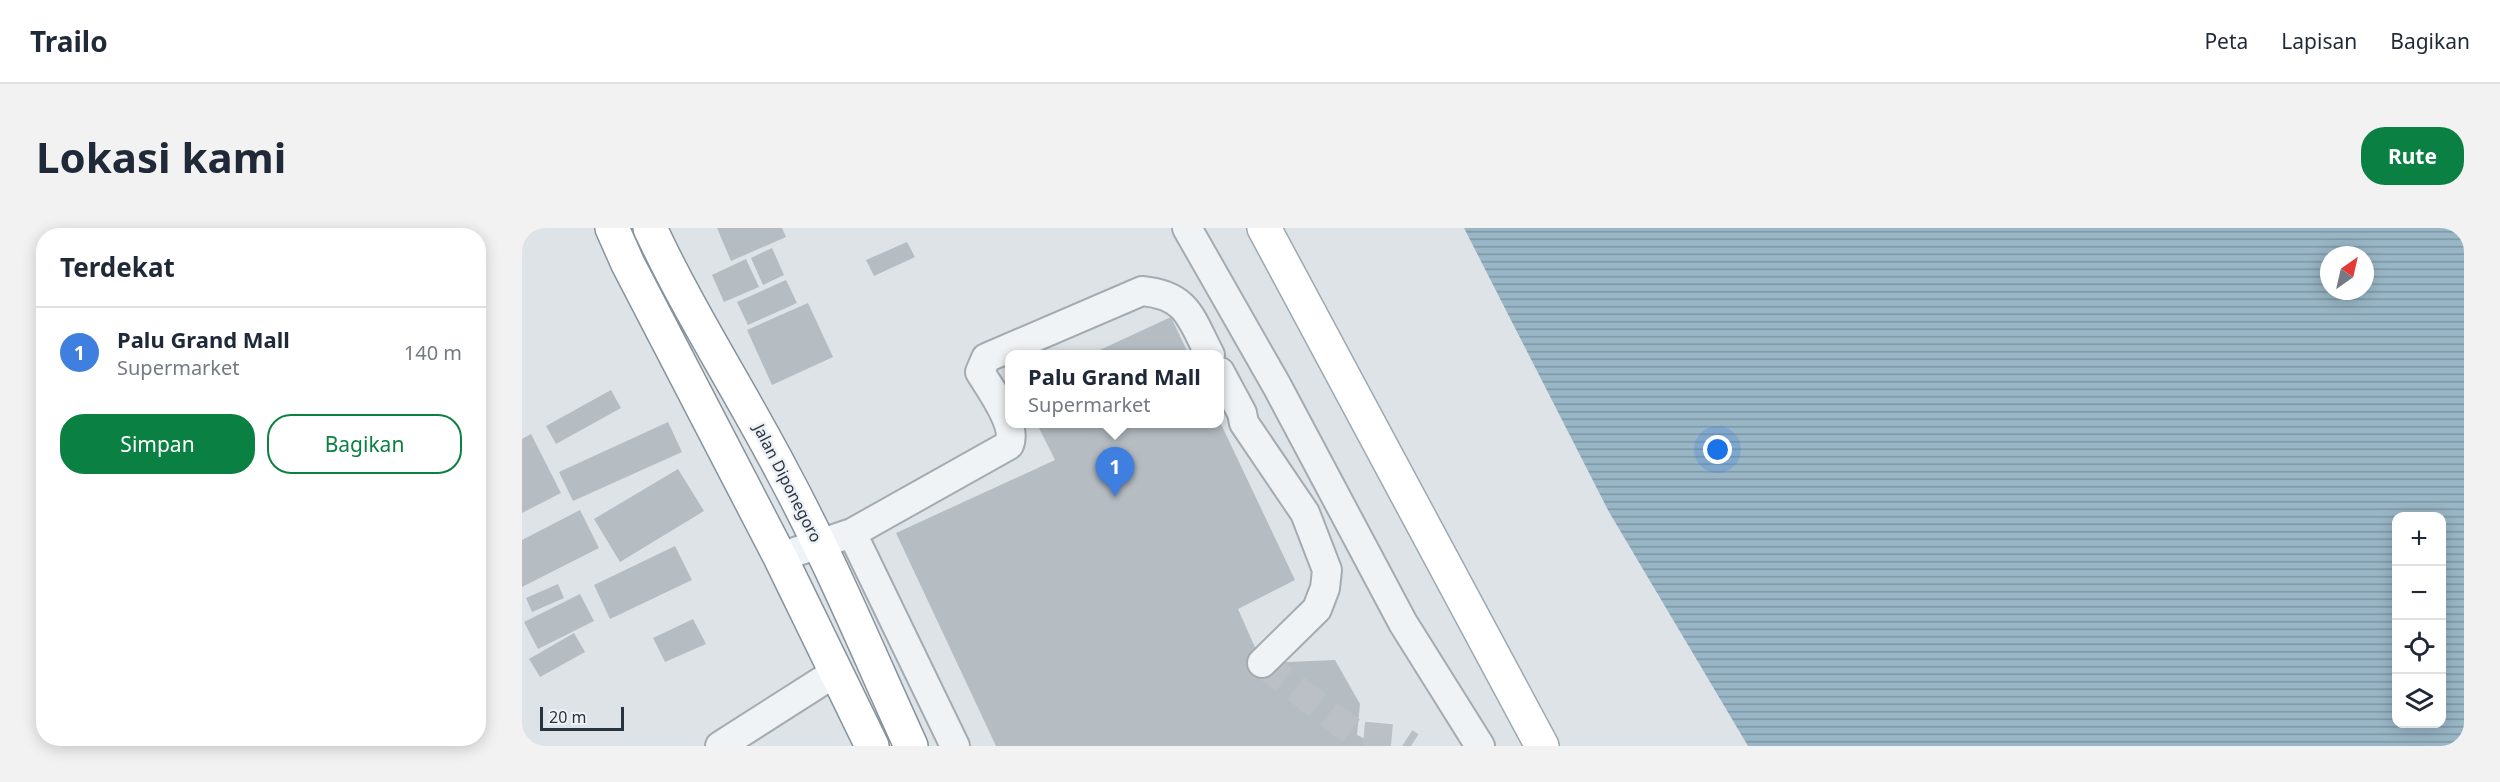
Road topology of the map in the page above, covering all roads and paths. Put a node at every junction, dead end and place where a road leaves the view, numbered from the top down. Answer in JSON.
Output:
{"nodes":[{"id":1,"x":612,"y":228,"type":"edge"},
{"id":2,"x":650,"y":228,"type":"edge"},
{"id":3,"x":1187,"y":228,"type":"edge"},
{"id":4,"x":1264,"y":228,"type":"edge"},
{"id":5,"x":1208,"y":350,"type":"edge"},
{"id":6,"x":1224,"y":379,"type":"edge"},
{"id":7,"x":1005,"y":417,"type":"edge"},
{"id":8,"x":1009,"y":428,"type":"edge"},
{"id":9,"x":852,"y":534,"type":"junction"},
{"id":10,"x":820,"y":544,"type":"junction"},
{"id":11,"x":780,"y":557,"type":"junction"},
{"id":12,"x":1262,"y":663,"type":"dead end"},
{"id":13,"x":836,"y":672,"type":"junction"},
{"id":14,"x":720,"y":746,"type":"edge"},
{"id":15,"x":872,"y":746,"type":"edge"},
{"id":16,"x":912,"y":746,"type":"edge"},
{"id":17,"x":955,"y":746,"type":"edge"},
{"id":18,"x":1480,"y":746,"type":"edge"},
{"id":19,"x":1542,"y":746,"type":"edge"}],
"edges":[{"from":1,"to":11,"type":"main road"},
{"from":2,"to":10,"type":"main road","name":"Jalan Diponegoro"},
{"from":3,"to":18,"type":"street"},
{"from":4,"to":19,"type":"main road"},
{"from":5,"to":7,"type":"street"},
{"from":6,"to":12,"type":"street"},
{"from":8,"to":9,"type":"street"},
{"from":9,"to":10,"type":"street"},
{"from":9,"to":17,"type":"street"},
{"from":10,"to":11,"type":"street"},
{"from":10,"to":16,"type":"main road","name":"Jalan Diponegoro"},
{"from":11,"to":13,"type":"main road"},
{"from":13,"to":14,"type":"street"},
{"from":13,"to":15,"type":"main road"}]}
